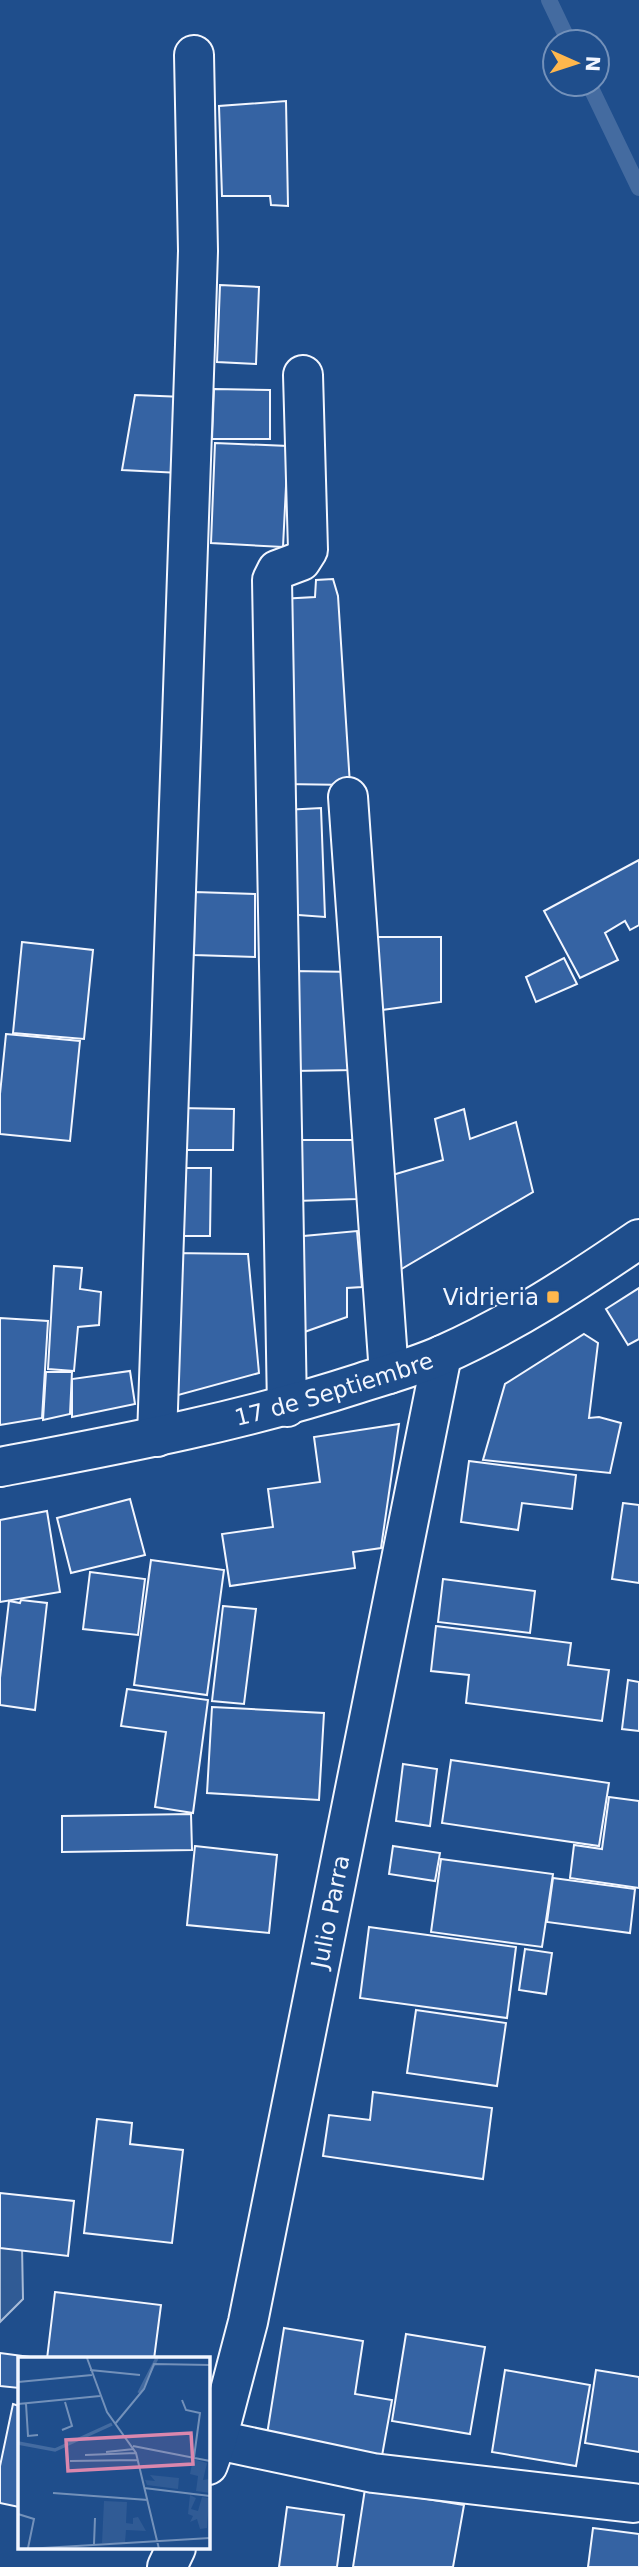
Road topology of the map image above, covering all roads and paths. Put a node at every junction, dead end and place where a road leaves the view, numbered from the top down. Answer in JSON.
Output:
{"nodes":[{"id":1,"x":194,"y":55,"type":"dead end"},
{"id":2,"x":303,"y":375,"type":"dead end"},
{"id":3,"x":348,"y":797,"type":"dead end"},
{"id":4,"x":639,"y":1239,"type":"edge"},
{"id":5,"x":442,"y":1355,"type":"junction"},
{"id":6,"x":389,"y":1374,"type":"junction"},
{"id":7,"x":287,"y":1407,"type":"junction"},
{"id":8,"x":157,"y":1437,"type":"junction"},
{"id":9,"x":0,"y":1468,"type":"edge"},
{"id":10,"x":213,"y":2453,"type":"edge"},
{"id":11,"x":633,"y":2503,"type":"dead end"},
{"id":12,"x":175,"y":2550,"type":"edge"},
{"id":13,"x":167,"y":2567,"type":"edge"}],
"edges":[{"from":1,"to":8,"type":"street"},
{"from":2,"to":7,"type":"street"},
{"from":3,"to":6,"type":"street"},
{"from":4,"to":5,"type":"street","name":"17 de Septiembre"},
{"from":5,"to":6,"type":"street","name":"17 de Septiembre"},
{"from":5,"to":10,"type":"street","name":"Julio Parra"},
{"from":6,"to":7,"type":"street","name":"17 de Septiembre"},
{"from":7,"to":8,"type":"street","name":"17 de Septiembre"},
{"from":8,"to":9,"type":"street","name":"17 de Septiembre"},
{"from":10,"to":11,"type":"street"},
{"from":12,"to":13,"type":"street"}]}
